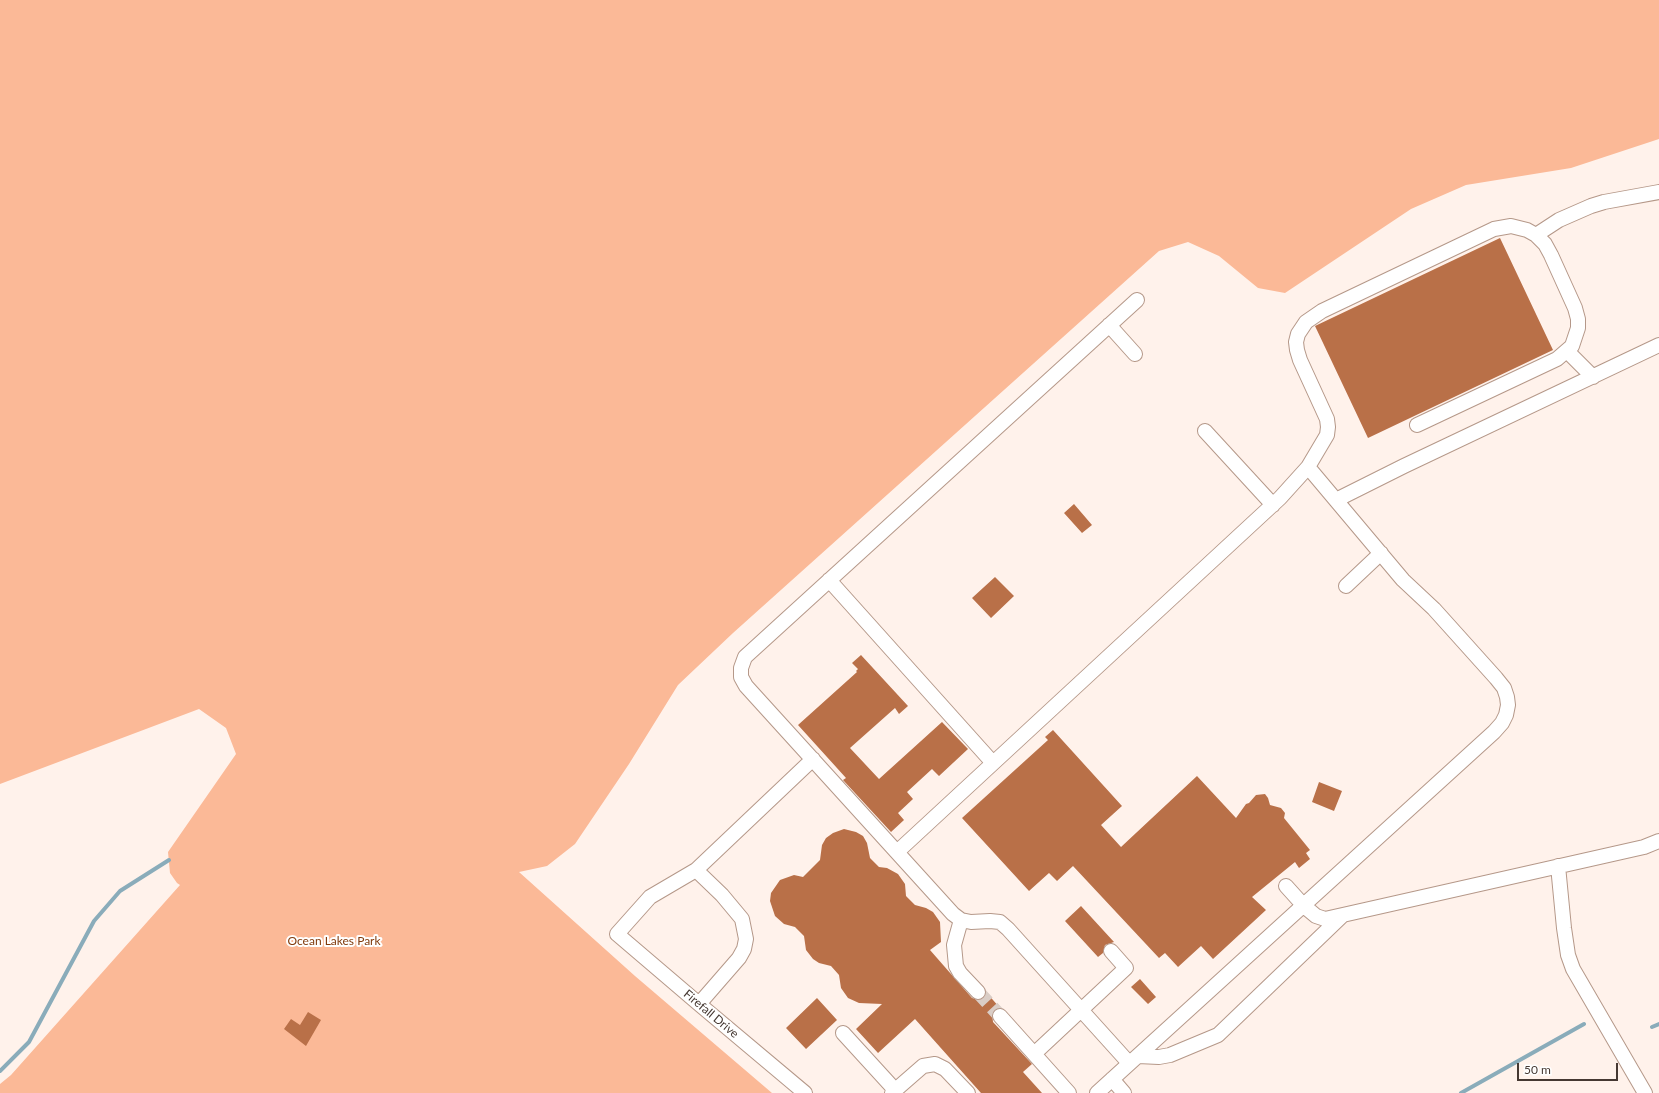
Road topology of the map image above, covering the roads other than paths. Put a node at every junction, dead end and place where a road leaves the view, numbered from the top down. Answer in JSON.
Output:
{"nodes":[{"id":1,"x":1659,"y":192,"type":"edge"},
{"id":2,"x":1536,"y":235,"type":"junction"},
{"id":3,"x":1137,"y":300,"type":"dead end"},
{"id":4,"x":1109,"y":325,"type":"junction"},
{"id":5,"x":1659,"y":345,"type":"edge"},
{"id":6,"x":1567,"y":351,"type":"junction"},
{"id":7,"x":1135,"y":354,"type":"dead end"},
{"id":8,"x":1593,"y":377,"type":"junction"},
{"id":9,"x":1417,"y":425,"type":"dead end"},
{"id":10,"x":1205,"y":431,"type":"dead end"},
{"id":11,"x":1308,"y":467,"type":"junction"},
{"id":12,"x":1336,"y":500,"type":"junction"},
{"id":13,"x":1273,"y":505,"type":"junction"},
{"id":14,"x":1381,"y":553,"type":"junction"},
{"id":15,"x":829,"y":580,"type":"junction"},
{"id":16,"x":1346,"y":586,"type":"dead end"},
{"id":17,"x":812,"y":759,"type":"junction"},
{"id":18,"x":993,"y":763,"type":"junction"},
{"id":19,"x":1659,"y":841,"type":"edge"},
{"id":20,"x":897,"y":852,"type":"junction"},
{"id":21,"x":1558,"y":866,"type":"junction"},
{"id":22,"x":696,"y":870,"type":"junction"},
{"id":23,"x":1286,"y":886,"type":"dead end"},
{"id":24,"x":1304,"y":906,"type":"junction"},
{"id":25,"x":1343,"y":915,"type":"junction"},
{"id":26,"x":961,"y":920,"type":"junction"},
{"id":27,"x":1110,"y":951,"type":"dead end"},
{"id":28,"x":978,"y":992,"type":"tunnel mouth"},
{"id":29,"x":699,"y":1004,"type":"junction"},
{"id":30,"x":1082,"y":1010,"type":"junction"},
{"id":31,"x":1000,"y":1016,"type":"tunnel mouth"},
{"id":32,"x":843,"y":1033,"type":"dead end"},
{"id":33,"x":1034,"y":1054,"type":"junction"},
{"id":34,"x":1134,"y":1059,"type":"junction"},
{"id":35,"x":1112,"y":1079,"type":"junction"},
{"id":36,"x":894,"y":1092,"type":"edge"},
{"id":37,"x":805,"y":1093,"type":"edge"},
{"id":38,"x":968,"y":1093,"type":"edge"},
{"id":39,"x":1069,"y":1093,"type":"edge"},
{"id":40,"x":1097,"y":1093,"type":"edge"},
{"id":41,"x":1124,"y":1093,"type":"edge"},
{"id":42,"x":1646,"y":1093,"type":"edge"}],
"edges":[{"from":1,"to":2,"type":"street"},
{"from":2,"to":6,"type":"street"},
{"from":2,"to":11,"type":"street"},
{"from":3,"to":4,"type":"street"},
{"from":4,"to":7,"type":"street"},
{"from":4,"to":15,"type":"street"},
{"from":5,"to":8,"type":"street"},
{"from":6,"to":8,"type":"street"},
{"from":6,"to":9,"type":"street"},
{"from":8,"to":12,"type":"street"},
{"from":10,"to":13,"type":"street"},
{"from":11,"to":12,"type":"street"},
{"from":11,"to":13,"type":"street"},
{"from":12,"to":14,"type":"street"},
{"from":13,"to":18,"type":"street"},
{"from":14,"to":16,"type":"street"},
{"from":14,"to":24,"type":"street"},
{"from":15,"to":17,"type":"street"},
{"from":15,"to":18,"type":"street"},
{"from":17,"to":20,"type":"street"},
{"from":17,"to":22,"type":"street"},
{"from":18,"to":20,"type":"street"},
{"from":19,"to":21,"type":"street"},
{"from":20,"to":26,"type":"street"},
{"from":21,"to":25,"type":"street"},
{"from":21,"to":42,"type":"street"},
{"from":22,"to":29,"type":"street"},
{"from":22,"to":29,"type":"street","name":"Firefall Drive"},
{"from":23,"to":24,"type":"street"},
{"from":24,"to":25,"type":"street"},
{"from":24,"to":34,"type":"street"},
{"from":25,"to":34,"type":"street"},
{"from":26,"to":28,"type":"street"},
{"from":26,"to":30,"type":"street"},
{"from":27,"to":30,"type":"street"},
{"from":29,"to":37,"type":"street","name":"Firefall Drive"},
{"from":30,"to":33,"type":"street"},
{"from":30,"to":34,"type":"street"},
{"from":31,"to":33,"type":"street"},
{"from":32,"to":36,"type":"street"},
{"from":33,"to":39,"type":"street"},
{"from":34,"to":35,"type":"street"},
{"from":35,"to":40,"type":"street"},
{"from":35,"to":41,"type":"street"},
{"from":36,"to":38,"type":"street"}]}
